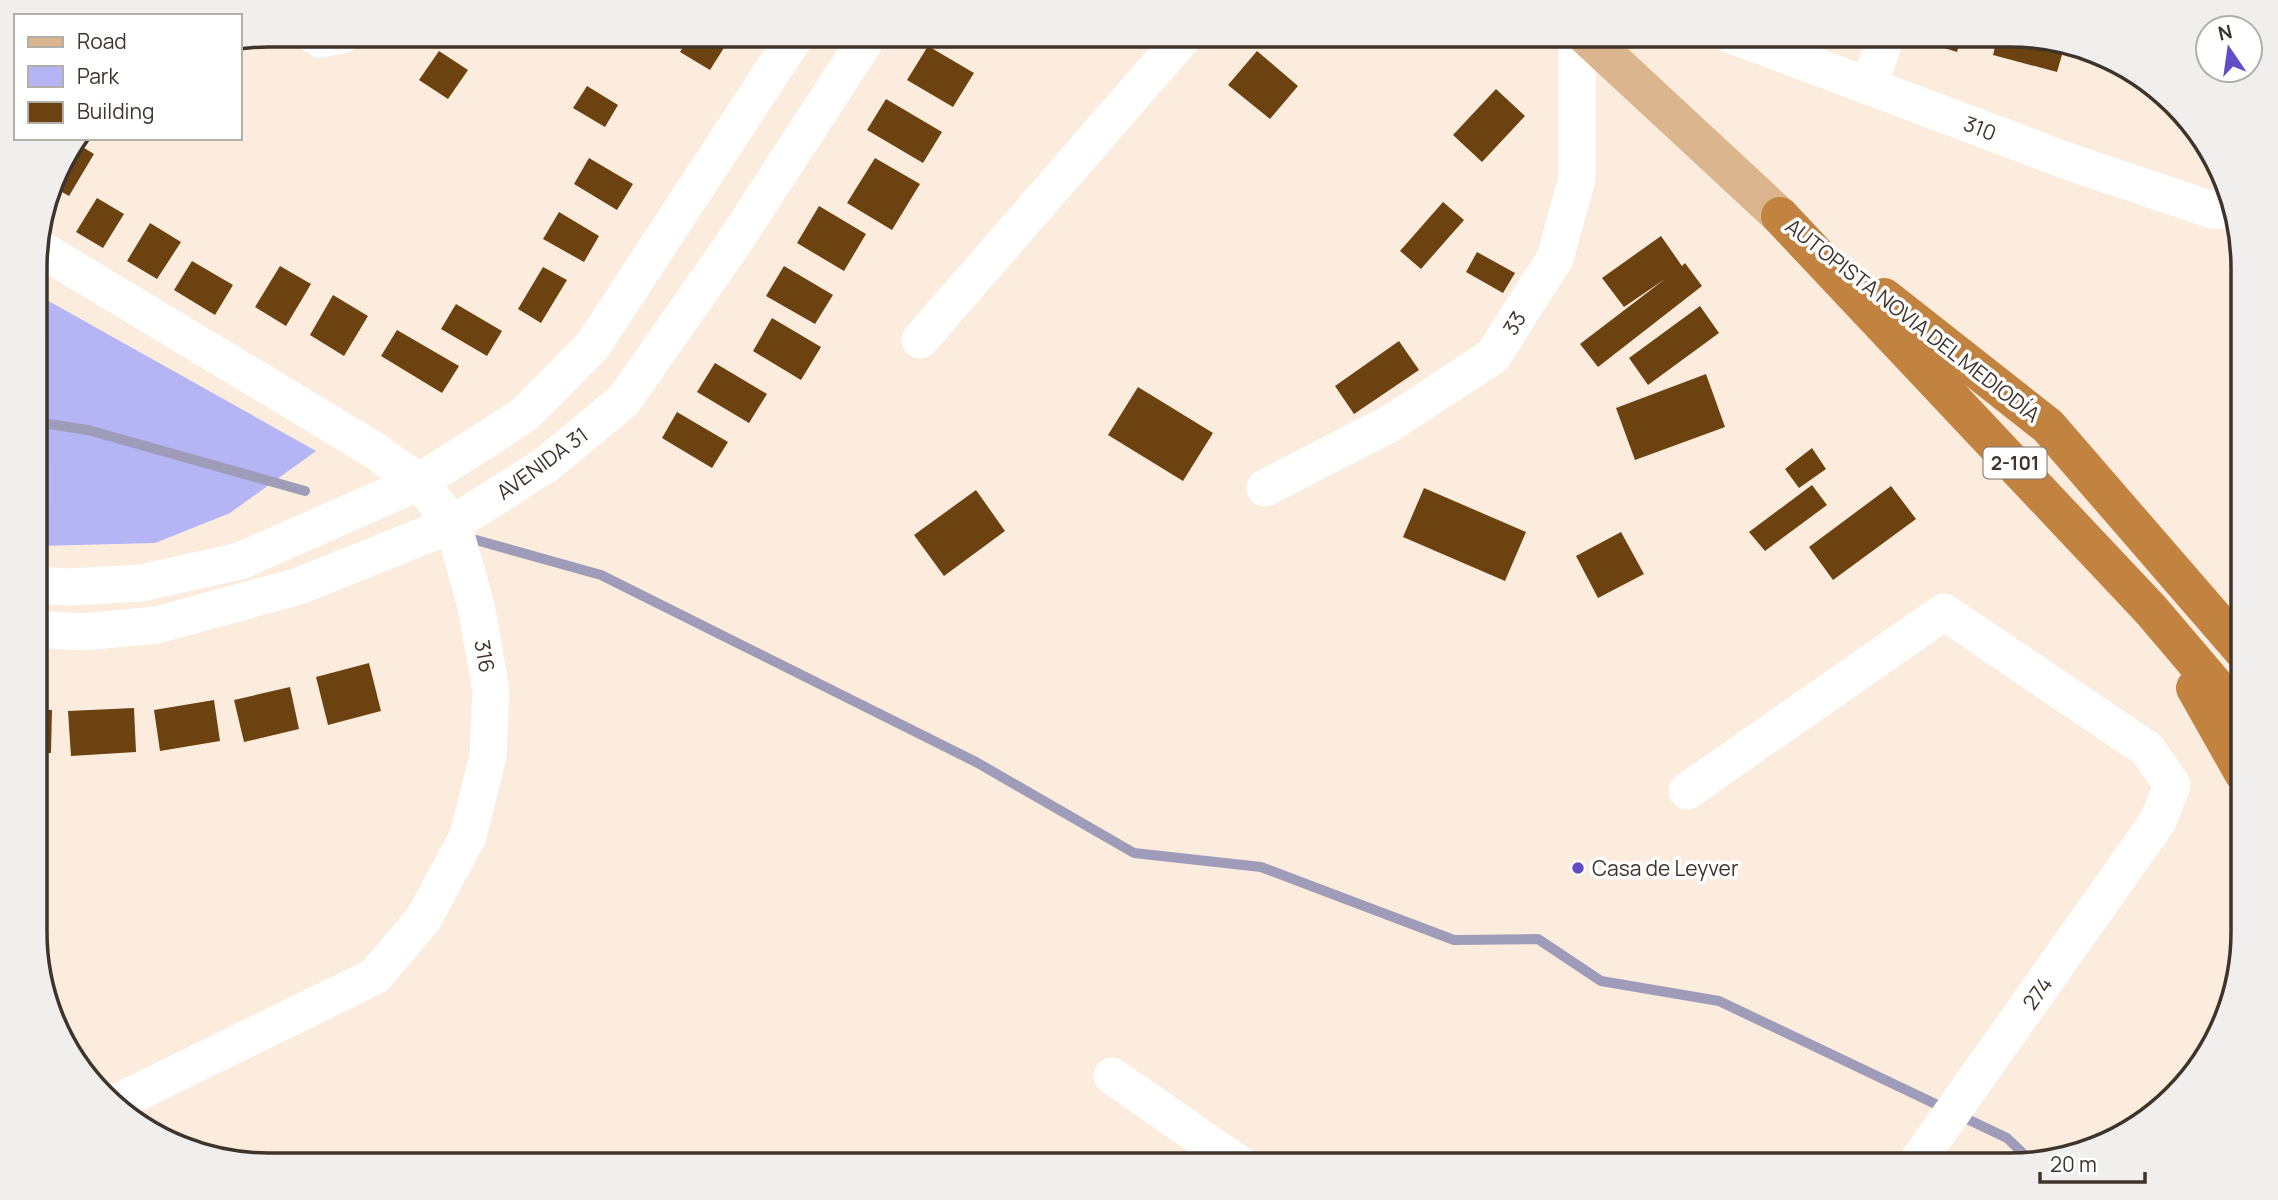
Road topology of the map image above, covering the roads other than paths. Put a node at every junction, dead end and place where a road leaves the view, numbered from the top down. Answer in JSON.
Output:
{"nodes":[{"id":1,"x":788,"y":47,"type":"edge"},
{"id":2,"x":861,"y":47,"type":"edge"},
{"id":3,"x":1175,"y":47,"type":"edge"},
{"id":4,"x":1577,"y":47,"type":"edge"},
{"id":5,"x":1598,"y":47,"type":"edge"},
{"id":6,"x":1764,"y":47,"type":"edge"},
{"id":7,"x":1882,"y":47,"type":"edge"},
{"id":8,"x":1869,"y":87,"type":"junction"},
{"id":9,"x":2223,"y":211,"type":"edge"},
{"id":10,"x":1780,"y":216,"type":"junction"},
{"id":11,"x":48,"y":254,"type":"edge"},
{"id":12,"x":920,"y":340,"type":"dead end"},
{"id":13,"x":419,"y":482,"type":"junction"},
{"id":14,"x":1265,"y":488,"type":"dead end"},
{"id":15,"x":453,"y":524,"type":"junction"},
{"id":16,"x":48,"y":586,"type":"edge"},
{"id":17,"x":2151,"y":610,"type":"junction"},
{"id":18,"x":47,"y":630,"type":"edge"},
{"id":19,"x":2231,"y":637,"type":"edge"},
{"id":20,"x":2231,"y":705,"type":"edge"},
{"id":21,"x":2231,"y":752,"type":"edge"},
{"id":22,"x":1687,"y":791,"type":"dead end"},
{"id":23,"x":1112,"y":1076,"type":"dead end"},
{"id":24,"x":125,"y":1099,"type":"edge"},
{"id":25,"x":1222,"y":1152,"type":"edge"},
{"id":26,"x":1925,"y":1152,"type":"edge"}],
"edges":[{"from":1,"to":13,"type":"street"},
{"from":2,"to":15,"type":"street","name":"AVENIDA 31"},
{"from":3,"to":12,"type":"street"},
{"from":4,"to":14,"type":"street","name":"33"},
{"from":5,"to":10,"type":"main road","number":"2-101"},
{"from":6,"to":8,"type":"street","name":"310"},
{"from":7,"to":8,"type":"street"},
{"from":8,"to":9,"type":"street","name":"310"},
{"from":10,"to":17,"type":"highway","name":"AUTOPISTA NOVIA DEL MEDIODÍA","number":"2-101"},
{"from":10,"to":19,"type":"highway","name":"AUTOPISTA NOVIA DEL MEDIODÍA","number":"2-101"},
{"from":11,"to":13,"type":"street","name":"316"},
{"from":13,"to":15,"type":"street","name":"316"},
{"from":13,"to":16,"type":"street"},
{"from":15,"to":18,"type":"street","name":"AVENIDA 31"},
{"from":15,"to":24,"type":"street","name":"316"},
{"from":17,"to":20,"type":"highway","name":"AUTOPISTA NOVIA DEL MEDIODÍA","number":"2-101"},
{"from":17,"to":21,"type":"highway"},
{"from":22,"to":26,"type":"street","name":"274"},
{"from":23,"to":25,"type":"street"}]}
